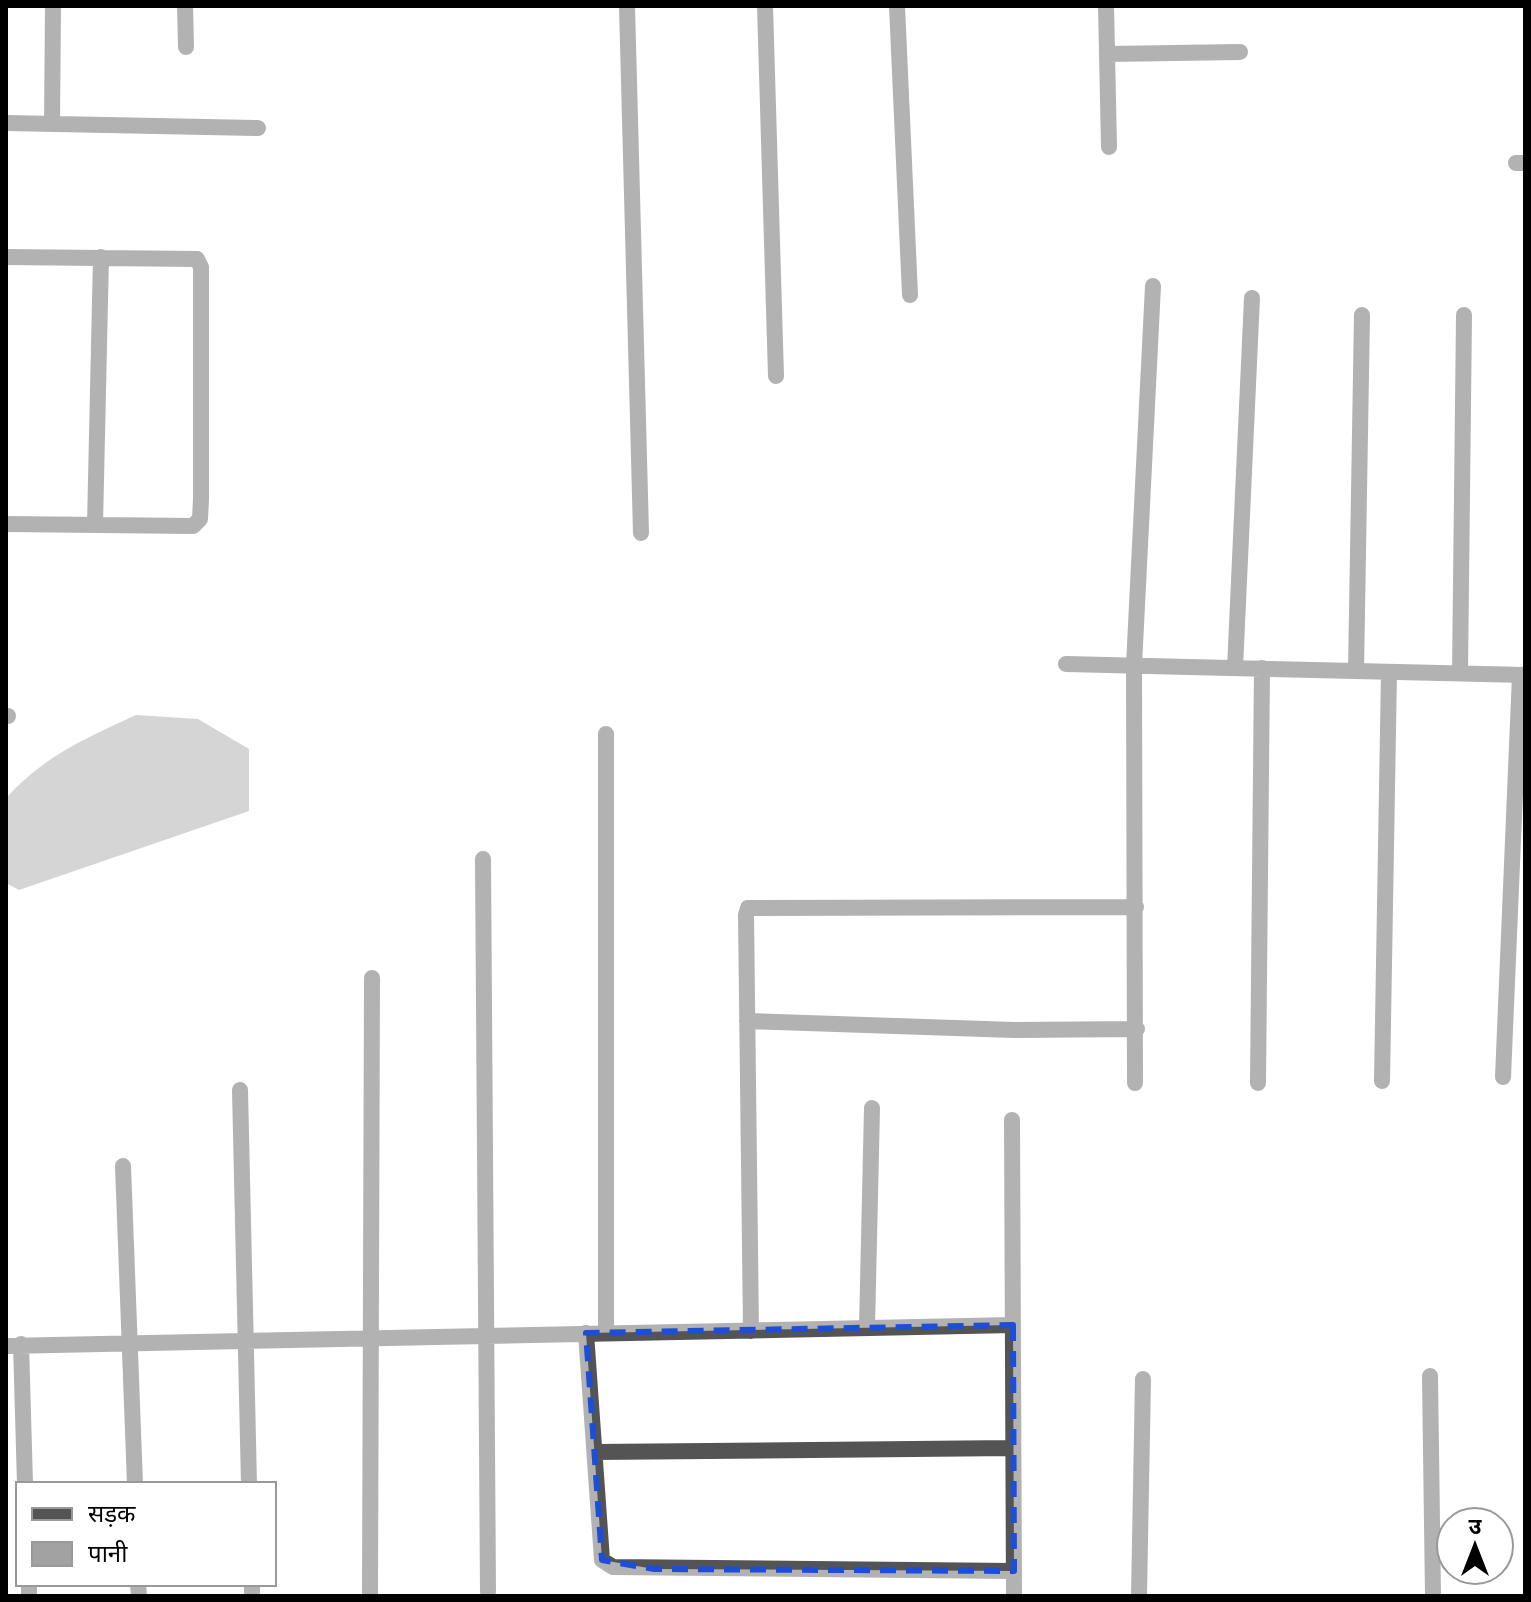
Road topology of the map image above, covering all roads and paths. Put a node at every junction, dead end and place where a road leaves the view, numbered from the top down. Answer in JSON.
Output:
{"nodes":[{"id":1,"x":53,"y":6,"type":"edge"},
{"id":2,"x":185,"y":6,"type":"edge"},
{"id":3,"x":627,"y":6,"type":"edge"},
{"id":4,"x":765,"y":6,"type":"edge"},
{"id":5,"x":897,"y":6,"type":"edge"},
{"id":6,"x":1106,"y":6,"type":"edge"},
{"id":7,"x":186,"y":47,"type":"dead end"},
{"id":8,"x":1240,"y":52,"type":"dead end"},
{"id":9,"x":1108,"y":54,"type":"junction"},
{"id":10,"x":6,"y":123,"type":"edge"},
{"id":11,"x":52,"y":124,"type":"junction"},
{"id":12,"x":258,"y":128,"type":"dead end"},
{"id":13,"x":1109,"y":147,"type":"dead end"},
{"id":14,"x":6,"y":257,"type":"edge"},
{"id":15,"x":101,"y":257,"type":"junction"},
{"id":16,"x":1153,"y":286,"type":"dead end"},
{"id":17,"x":910,"y":295,"type":"dead end"},
{"id":18,"x":1252,"y":298,"type":"dead end"},
{"id":19,"x":1362,"y":315,"type":"dead end"},
{"id":20,"x":1464,"y":315,"type":"dead end"},
{"id":21,"x":776,"y":376,"type":"dead end"},
{"id":22,"x":6,"y":524,"type":"edge"},
{"id":23,"x":95,"y":525,"type":"junction"},
{"id":24,"x":641,"y":533,"type":"dead end"},
{"id":25,"x":1066,"y":664,"type":"dead end"},
{"id":26,"x":1134,"y":665,"type":"junction"},
{"id":27,"x":1235,"y":668,"type":"junction"},
{"id":28,"x":1262,"y":668,"type":"junction"},
{"id":29,"x":1356,"y":671,"type":"junction"},
{"id":30,"x":1389,"y":672,"type":"junction"},
{"id":31,"x":1460,"y":673,"type":"junction"},
{"id":32,"x":1523,"y":675,"type":"edge"},
{"id":33,"x":606,"y":734,"type":"dead end"},
{"id":34,"x":483,"y":859,"type":"dead end"},
{"id":35,"x":1136,"y":907,"type":"junction"},
{"id":36,"x":372,"y":978,"type":"dead end"},
{"id":37,"x":747,"y":1021,"type":"junction"},
{"id":38,"x":1137,"y":1029,"type":"junction"},
{"id":39,"x":1503,"y":1077,"type":"dead end"},
{"id":40,"x":1382,"y":1081,"type":"dead end"},
{"id":41,"x":1135,"y":1083,"type":"dead end"},
{"id":42,"x":1258,"y":1083,"type":"dead end"},
{"id":43,"x":240,"y":1090,"type":"dead end"},
{"id":44,"x":872,"y":1108,"type":"dead end"},
{"id":45,"x":1012,"y":1120,"type":"dead end"},
{"id":46,"x":123,"y":1166,"type":"dead end"},
{"id":47,"x":1013,"y":1325,"type":"junction"},
{"id":48,"x":867,"y":1328,"type":"junction"},
{"id":49,"x":751,"y":1331,"type":"junction"},
{"id":50,"x":586,"y":1333,"type":"junction"},
{"id":51,"x":606,"y":1333,"type":"junction"},
{"id":52,"x":485,"y":1336,"type":"junction"},
{"id":53,"x":370,"y":1338,"type":"junction"},
{"id":54,"x":245,"y":1340,"type":"junction"},
{"id":55,"x":129,"y":1343,"type":"junction"},
{"id":56,"x":13,"y":1345,"type":"edge"},
{"id":57,"x":1430,"y":1376,"type":"dead end"},
{"id":58,"x":1143,"y":1379,"type":"dead end"},
{"id":59,"x":1013,"y":1448,"type":"junction"},
{"id":60,"x":595,"y":1452,"type":"junction"},
{"id":61,"x":25,"y":1482,"type":"edge"},
{"id":62,"x":135,"y":1482,"type":"edge"},
{"id":63,"x":249,"y":1482,"type":"edge"},
{"id":64,"x":1014,"y":1571,"type":"junction"},
{"id":65,"x":488,"y":1592,"type":"dead end"},
{"id":66,"x":370,"y":1594,"type":"dead end"},
{"id":67,"x":1014,"y":1596,"type":"edge"},
{"id":68,"x":1139,"y":1596,"type":"edge"},
{"id":69,"x":1433,"y":1596,"type":"edge"}],
"edges":[{"from":1,"to":11,"type":"street"},
{"from":2,"to":7,"type":"street"},
{"from":3,"to":24,"type":"street"},
{"from":4,"to":21,"type":"street"},
{"from":5,"to":17,"type":"street"},
{"from":6,"to":9,"type":"street"},
{"from":8,"to":9,"type":"street"},
{"from":9,"to":13,"type":"street"},
{"from":10,"to":11,"type":"street"},
{"from":11,"to":12,"type":"street"},
{"from":14,"to":15,"type":"street"},
{"from":15,"to":23,"type":"street"},
{"from":15,"to":23,"type":"street"},
{"from":16,"to":26,"type":"street"},
{"from":18,"to":27,"type":"street"},
{"from":19,"to":29,"type":"street"},
{"from":20,"to":31,"type":"street"},
{"from":22,"to":23,"type":"street"},
{"from":25,"to":26,"type":"street"},
{"from":26,"to":27,"type":"street"},
{"from":26,"to":35,"type":"street"},
{"from":27,"to":28,"type":"street"},
{"from":28,"to":29,"type":"street"},
{"from":28,"to":42,"type":"street"},
{"from":29,"to":30,"type":"street"},
{"from":30,"to":31,"type":"street"},
{"from":30,"to":40,"type":"street"},
{"from":31,"to":32,"type":"street"},
{"from":32,"to":39,"type":"street"},
{"from":33,"to":51,"type":"street"},
{"from":34,"to":52,"type":"street"},
{"from":35,"to":37,"type":"street"},
{"from":35,"to":38,"type":"street"},
{"from":36,"to":53,"type":"street"},
{"from":37,"to":38,"type":"street"},
{"from":37,"to":49,"type":"street"},
{"from":38,"to":41,"type":"street"},
{"from":43,"to":54,"type":"street"},
{"from":44,"to":48,"type":"street"},
{"from":45,"to":47,"type":"street"},
{"from":46,"to":55,"type":"street"},
{"from":47,"to":48,"type":"street"},
{"from":47,"to":59,"type":"street"},
{"from":48,"to":49,"type":"street"},
{"from":49,"to":51,"type":"street"},
{"from":50,"to":51,"type":"street"},
{"from":50,"to":52,"type":"street"},
{"from":50,"to":60,"type":"street"},
{"from":52,"to":53,"type":"street"},
{"from":52,"to":65,"type":"street"},
{"from":53,"to":54,"type":"street"},
{"from":53,"to":66,"type":"street"},
{"from":54,"to":55,"type":"street"},
{"from":54,"to":63,"type":"street"},
{"from":55,"to":56,"type":"street"},
{"from":55,"to":62,"type":"street"},
{"from":56,"to":61,"type":"street"},
{"from":57,"to":69,"type":"street"},
{"from":58,"to":68,"type":"street"},
{"from":59,"to":60,"type":"street"},
{"from":59,"to":64,"type":"street"},
{"from":60,"to":64,"type":"street"},
{"from":64,"to":67,"type":"street"}]}
